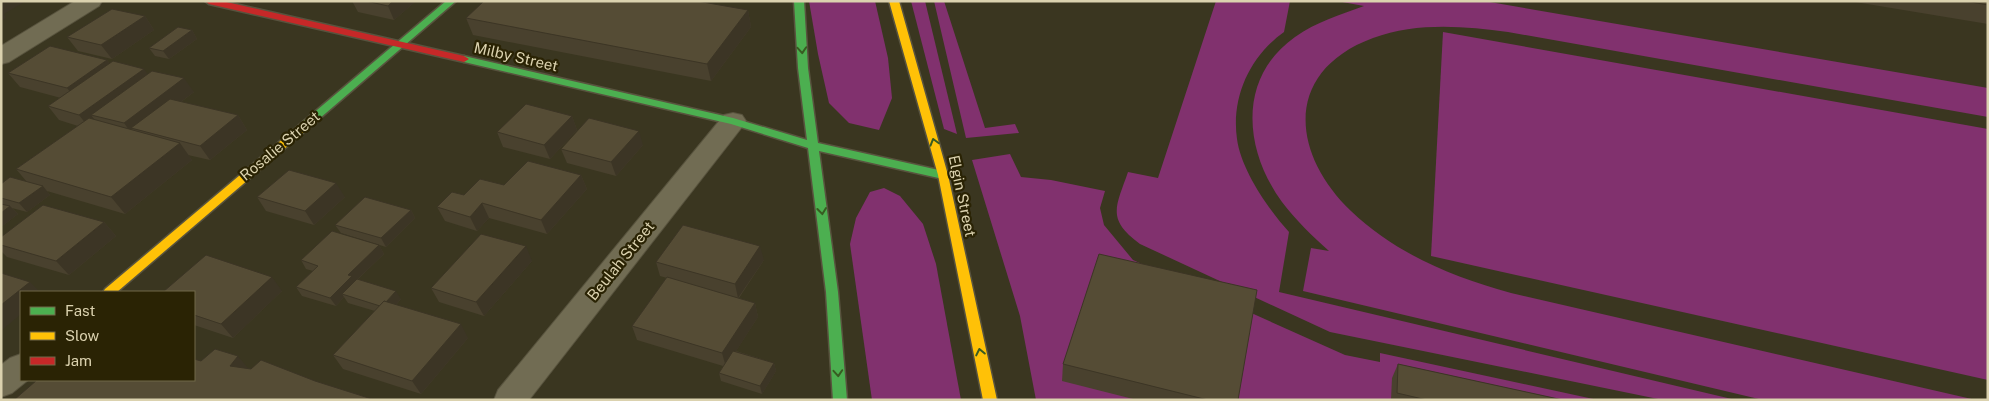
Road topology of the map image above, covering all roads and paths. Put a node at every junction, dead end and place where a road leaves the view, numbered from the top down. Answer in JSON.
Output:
{"nodes":[{"id":1,"x":91,"y":1,"type":"edge"},
{"id":2,"x":210,"y":1,"type":"edge"},
{"id":3,"x":452,"y":1,"type":"edge"},
{"id":4,"x":799,"y":1,"type":"edge"},
{"id":5,"x":894,"y":1,"type":"edge"},
{"id":6,"x":399,"y":46,"type":"junction"},
{"id":7,"x":1,"y":57,"type":"edge"},
{"id":8,"x":733,"y":121,"type":"junction"},
{"id":9,"x":814,"y":146,"type":"junction"},
{"id":10,"x":943,"y":175,"type":"junction"},
{"id":11,"x":110,"y":291,"type":"edge"},
{"id":12,"x":20,"y":368,"type":"edge"},
{"id":13,"x":1,"y":384,"type":"edge"},
{"id":14,"x":510,"y":400,"type":"edge"},
{"id":15,"x":840,"y":400,"type":"edge"},
{"id":16,"x":990,"y":400,"type":"edge"}],
"edges":[{"from":1,"to":7,"type":"street"},
{"from":2,"to":6,"type":"street","name":"Milby Street"},
{"from":3,"to":6,"type":"street","name":"Rosalie Street"},
{"from":4,"to":9,"type":"street","one_way":true},
{"from":10,"to":5,"type":"street","name":"Elgin Street","one_way":true},
{"from":6,"to":8,"type":"street","name":"Milby Street"},
{"from":6,"to":11,"type":"street","name":"Rosalie Street"},
{"from":8,"to":9,"type":"street","name":"Milby Street"},
{"from":8,"to":14,"type":"street","name":"Beulah Street"},
{"from":9,"to":10,"type":"street","name":"Milby Street"},
{"from":9,"to":15,"type":"street","one_way":true},
{"from":16,"to":10,"type":"street","name":"Elgin Street","one_way":true},
{"from":12,"to":13,"type":"street"}]}
